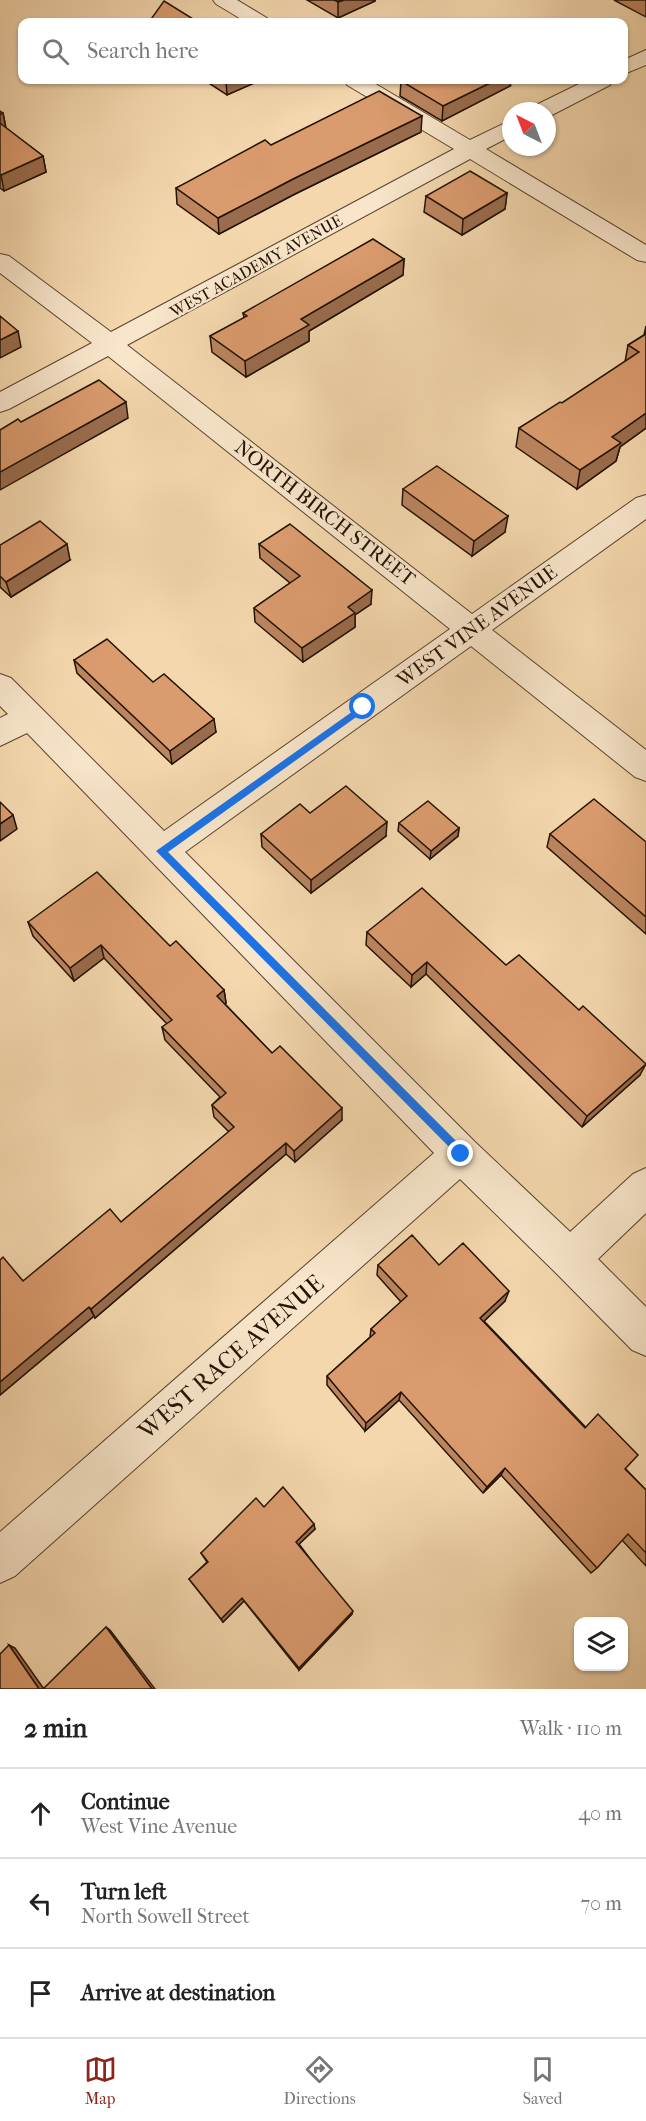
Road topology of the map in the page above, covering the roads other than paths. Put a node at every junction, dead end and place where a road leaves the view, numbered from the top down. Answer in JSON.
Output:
{"nodes":[{"id":1,"x":223,"y":0,"type":"edge"},
{"id":2,"x":253,"y":18,"type":"edge"},
{"id":3,"x":646,"y":56,"type":"edge"},
{"id":4,"x":628,"y":66,"type":"edge"},
{"id":5,"x":362,"y":84,"type":"edge"},
{"id":6,"x":594,"y":84,"type":"edge"},
{"id":7,"x":556,"y":104,"type":"edge"},
{"id":8,"x":502,"y":133,"type":"edge"},
{"id":9,"x":471,"y":149,"type":"junction"},
{"id":10,"x":646,"y":255,"type":"edge"},
{"id":11,"x":0,"y":261,"type":"edge"},
{"id":12,"x":111,"y":345,"type":"junction"},
{"id":13,"x":0,"y":403,"type":"edge"},
{"id":14,"x":646,"y":505,"type":"edge"},
{"id":15,"x":473,"y":629,"type":"junction"},
{"id":16,"x":0,"y":686,"type":"edge"},
{"id":17,"x":30,"y":716,"type":"junction"},
{"id":18,"x":0,"y":734,"type":"edge"},
{"id":19,"x":646,"y":768,"type":"edge"},
{"id":20,"x":161,"y":851,"type":"junction"},
{"id":21,"x":461,"y":1154,"type":"junction"},
{"id":22,"x":646,"y":1188,"type":"edge"},
{"id":23,"x":570,"y":1260,"type":"junction"},
{"id":24,"x":646,"y":1336,"type":"edge"},
{"id":25,"x":0,"y":1561,"type":"edge"}],
"edges":[{"from":1,"to":2,"type":"street"},
{"from":3,"to":4,"type":"street"},
{"from":5,"to":9,"type":"street"},
{"from":6,"to":7,"type":"street"},
{"from":8,"to":9,"type":"street","name":"WEST ACADEMY AVENUE"},
{"from":9,"to":10,"type":"street"},
{"from":9,"to":12,"type":"street","name":"WEST ACADEMY AVENUE"},
{"from":11,"to":12,"type":"street","name":"NORTH BIRCH STREET"},
{"from":12,"to":13,"type":"street","name":"WEST ACADEMY AVENUE"},
{"from":12,"to":15,"type":"street","name":"NORTH BIRCH STREET"},
{"from":14,"to":15,"type":"street","name":"WEST VINE AVENUE"},
{"from":15,"to":19,"type":"street","name":"NORTH BIRCH STREET"},
{"from":15,"to":20,"type":"street","name":"WEST VINE AVENUE"},
{"from":16,"to":17,"type":"street"},
{"from":17,"to":18,"type":"street"},
{"from":17,"to":20,"type":"street"},
{"from":20,"to":21,"type":"street"},
{"from":21,"to":23,"type":"street"},
{"from":21,"to":25,"type":"street","name":"WEST RACE AVENUE"},
{"from":22,"to":23,"type":"street"},
{"from":23,"to":24,"type":"street"}]}
